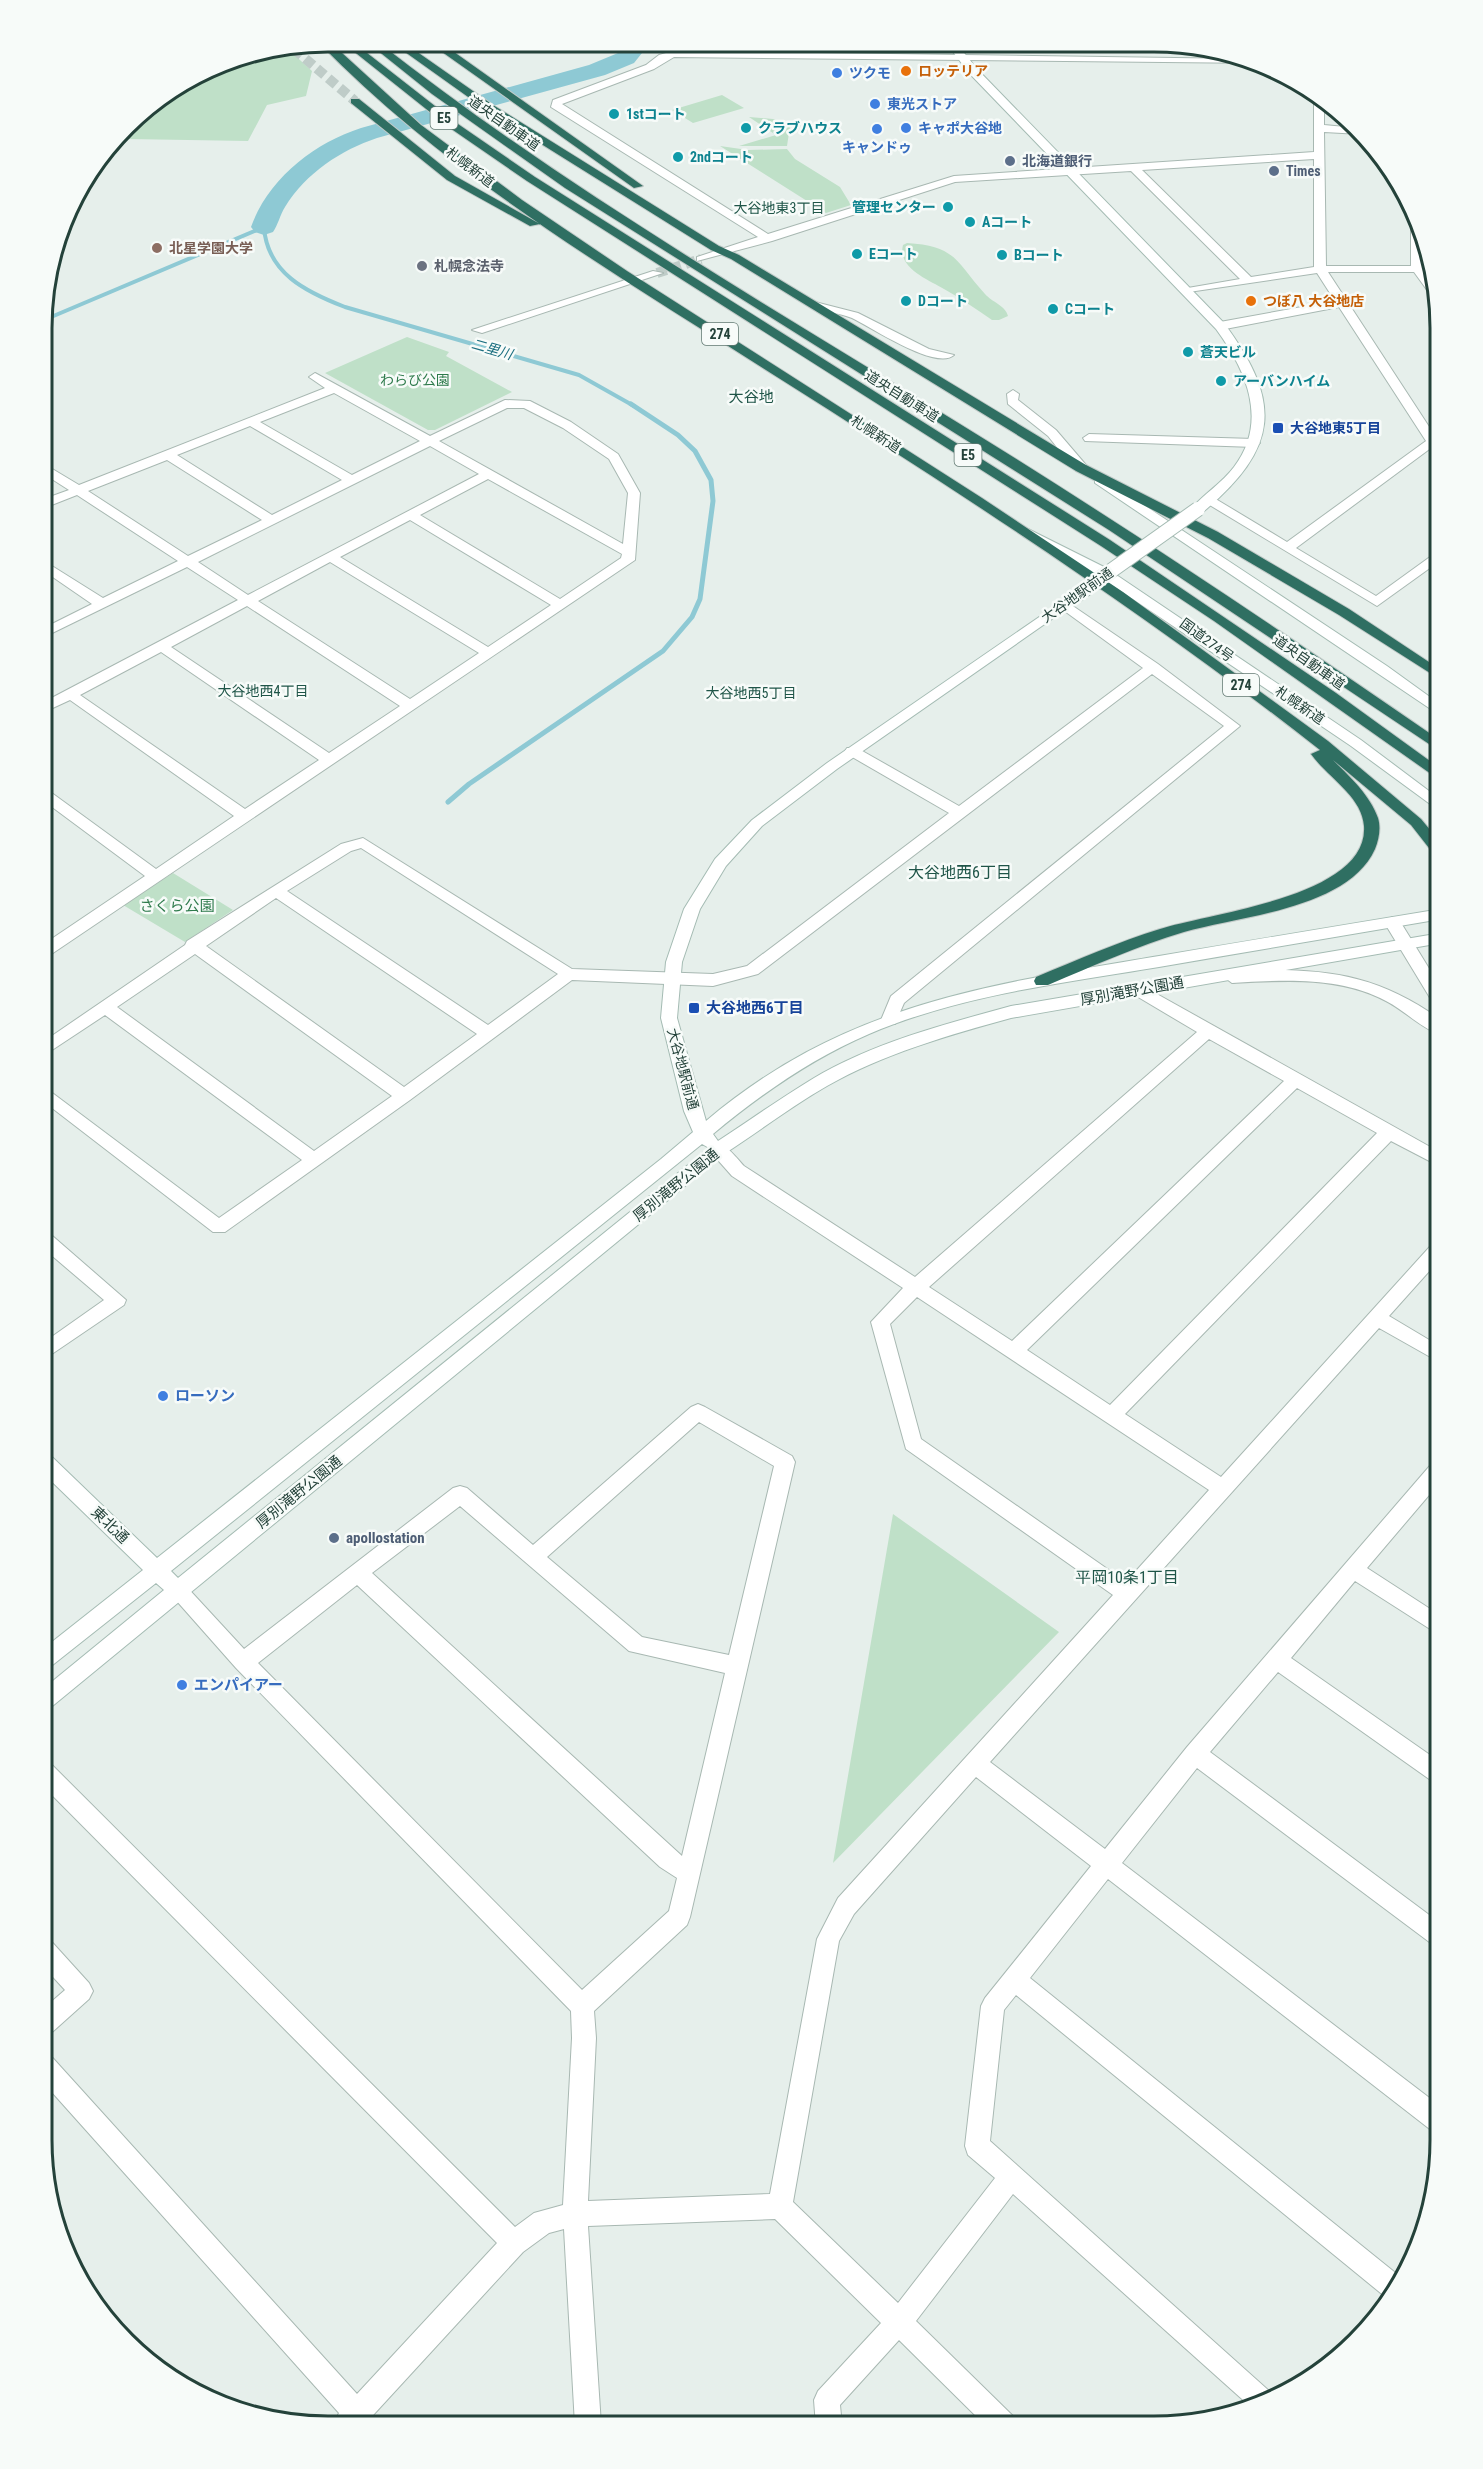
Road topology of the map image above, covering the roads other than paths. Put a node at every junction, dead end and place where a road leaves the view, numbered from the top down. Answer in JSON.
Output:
{"nodes":[{"id":1,"x":335,"y":52,"type":"edge"},
{"id":2,"x":360,"y":52,"type":"edge"},
{"id":3,"x":384,"y":52,"type":"edge"},
{"id":4,"x":410,"y":52,"type":"edge"},
{"id":5,"x":447,"y":52,"type":"edge"},
{"id":6,"x":814,"y":52,"type":"edge"},
{"id":7,"x":957,"y":52,"type":"edge"},
{"id":8,"x":1006,"y":52,"type":"edge"},
{"id":9,"x":1220,"y":60,"type":"edge"},
{"id":10,"x":355,"y":101,"type":"tunnel mouth"},
{"id":11,"x":1319,"y":106,"type":"edge"},
{"id":12,"x":1319,"y":128,"type":"junction"},
{"id":13,"x":1347,"y":130,"type":"edge"},
{"id":14,"x":1319,"y":155,"type":"junction"},
{"id":15,"x":1133,"y":167,"type":"junction"},
{"id":16,"x":1069,"y":171,"type":"junction"},
{"id":17,"x":768,"y":239,"type":"junction"},
{"id":18,"x":1416,"y":240,"type":"edge"},
{"id":19,"x":726,"y":251,"type":"junction"},
{"id":20,"x":701,"y":259,"type":"tunnel mouth"},
{"id":21,"x":1320,"y":269,"type":"junction"},
{"id":22,"x":1417,"y":269,"type":"junction"},
{"id":23,"x":657,"y":273,"type":"tunnel mouth"},
{"id":24,"x":635,"y":280,"type":"junction"},
{"id":25,"x":1248,"y":280,"type":"junction"},
{"id":26,"x":1426,"y":282,"type":"edge"},
{"id":27,"x":1186,"y":291,"type":"junction"},
{"id":28,"x":1343,"y":303,"type":"junction"},
{"id":29,"x":815,"y":305,"type":"junction"},
{"id":30,"x":1220,"y":326,"type":"junction"},
{"id":31,"x":478,"y":330,"type":"dead end"},
{"id":32,"x":948,"y":355,"type":"dead end"},
{"id":33,"x":315,"y":377,"type":"dead end"},
{"id":34,"x":335,"y":388,"type":"junction"},
{"id":35,"x":1013,"y":394,"type":"dead end"},
{"id":36,"x":251,"y":422,"type":"junction"},
{"id":37,"x":1430,"y":432,"type":"edge"},
{"id":38,"x":1089,"y":438,"type":"dead end"},
{"id":39,"x":429,"y":442,"type":"junction"},
{"id":40,"x":1254,"y":443,"type":"junction"},
{"id":41,"x":1430,"y":447,"type":"edge"},
{"id":42,"x":168,"y":455,"type":"junction"},
{"id":43,"x":1081,"y":468,"type":"junction"},
{"id":44,"x":52,"y":473,"type":"edge"},
{"id":45,"x":488,"y":474,"type":"junction"},
{"id":46,"x":351,"y":480,"type":"junction"},
{"id":47,"x":80,"y":490,"type":"junction"},
{"id":48,"x":52,"y":501,"type":"edge"},
{"id":49,"x":1203,"y":505,"type":"junction"},
{"id":50,"x":410,"y":515,"type":"junction"},
{"id":51,"x":272,"y":520,"type":"junction"},
{"id":52,"x":1028,"y":533,"type":"junction"},
{"id":53,"x":1287,"y":548,"type":"junction"},
{"id":54,"x":628,"y":552,"type":"junction"},
{"id":55,"x":331,"y":557,"type":"junction"},
{"id":56,"x":189,"y":561,"type":"junction"},
{"id":57,"x":1430,"y":561,"type":"edge"},
{"id":58,"x":52,"y":570,"type":"edge"},
{"id":59,"x":1071,"y":599,"type":"junction"},
{"id":60,"x":249,"y":600,"type":"junction"},
{"id":61,"x":102,"y":604,"type":"junction"},
{"id":62,"x":560,"y":605,"type":"junction"},
{"id":63,"x":52,"y":629,"type":"edge"},
{"id":64,"x":161,"y":646,"type":"junction"},
{"id":65,"x":488,"y":653,"type":"junction"},
{"id":66,"x":1153,"y":667,"type":"junction"},
{"id":67,"x":1430,"y":669,"type":"edge"},
{"id":68,"x":70,"y":694,"type":"junction"},
{"id":69,"x":52,"y":704,"type":"edge"},
{"id":70,"x":1430,"y":704,"type":"edge"},
{"id":71,"x":410,"y":706,"type":"junction"},
{"id":72,"x":1284,"y":717,"type":"junction"},
{"id":73,"x":1430,"y":740,"type":"edge"},
{"id":74,"x":852,"y":752,"type":"junction"},
{"id":75,"x":329,"y":760,"type":"junction"},
{"id":76,"x":1430,"y":768,"type":"edge"},
{"id":77,"x":1430,"y":799,"type":"edge"},
{"id":78,"x":52,"y":800,"type":"edge"},
{"id":79,"x":958,"y":812,"type":"junction"},
{"id":80,"x":244,"y":816,"type":"junction"},
{"id":81,"x":1430,"y":839,"type":"edge"},
{"id":82,"x":155,"y":876,"type":"junction"},
{"id":83,"x":276,"y":891,"type":"junction"},
{"id":84,"x":1430,"y":916,"type":"edge"},
{"id":85,"x":1392,"y":922,"type":"junction"},
{"id":86,"x":52,"y":940,"type":"edge"},
{"id":87,"x":1430,"y":940,"type":"edge"},
{"id":88,"x":1406,"y":943,"type":"junction"},
{"id":89,"x":193,"y":945,"type":"junction"},
{"id":90,"x":569,"y":974,"type":"junction"},
{"id":91,"x":1208,"y":978,"type":"junction"},
{"id":92,"x":672,"y":979,"type":"junction"},
{"id":93,"x":1042,"y":981,"type":"junction"},
{"id":94,"x":1430,"y":983,"type":"edge"},
{"id":95,"x":1139,"y":990,"type":"junction"},
{"id":96,"x":104,"y":1006,"type":"junction"},
{"id":97,"x":889,"y":1020,"type":"junction"},
{"id":98,"x":1430,"y":1020,"type":"edge"},
{"id":99,"x":1208,"y":1031,"type":"junction"},
{"id":100,"x":488,"y":1033,"type":"junction"},
{"id":101,"x":52,"y":1044,"type":"edge"},
{"id":102,"x":1295,"y":1080,"type":"junction"},
{"id":103,"x":404,"y":1096,"type":"junction"},
{"id":104,"x":52,"y":1099,"type":"edge"},
{"id":105,"x":1388,"y":1133,"type":"junction"},
{"id":106,"x":703,"y":1134,"type":"junction"},
{"id":107,"x":718,"y":1150,"type":"junction"},
{"id":108,"x":1430,"y":1155,"type":"edge"},
{"id":109,"x":313,"y":1159,"type":"junction"},
{"id":110,"x":52,"y":1246,"type":"edge"},
{"id":111,"x":1430,"y":1260,"type":"edge"},
{"id":112,"x":917,"y":1286,"type":"junction"},
{"id":113,"x":1376,"y":1317,"type":"junction"},
{"id":114,"x":52,"y":1347,"type":"edge"},
{"id":115,"x":1430,"y":1349,"type":"edge"},
{"id":116,"x":1014,"y":1352,"type":"junction"},
{"id":117,"x":1111,"y":1416,"type":"junction"},
{"id":118,"x":52,"y":1470,"type":"edge"},
{"id":119,"x":1430,"y":1486,"type":"edge"},
{"id":120,"x":1222,"y":1488,"type":"junction"},
{"id":121,"x":534,"y":1556,"type":"junction"},
{"id":122,"x":156,"y":1569,"type":"junction"},
{"id":123,"x":1353,"y":1569,"type":"junction"},
{"id":124,"x":358,"y":1573,"type":"junction"},
{"id":125,"x":177,"y":1590,"type":"junction"},
{"id":126,"x":1127,"y":1594,"type":"junction"},
{"id":127,"x":1430,"y":1619,"type":"edge"},
{"id":128,"x":52,"y":1654,"type":"edge"},
{"id":129,"x":1276,"y":1659,"type":"junction"},
{"id":130,"x":243,"y":1662,"type":"junction"},
{"id":131,"x":736,"y":1666,"type":"junction"},
{"id":132,"x":52,"y":1694,"type":"edge"},
{"id":133,"x":1195,"y":1754,"type":"junction"},
{"id":134,"x":975,"y":1762,"type":"junction"},
{"id":135,"x":1430,"y":1767,"type":"edge"},
{"id":136,"x":52,"y":1780,"type":"edge"},
{"id":137,"x":1106,"y":1865,"type":"junction"},
{"id":138,"x":689,"y":1873,"type":"junction"},
{"id":139,"x":1430,"y":1929,"type":"edge"},
{"id":140,"x":52,"y":1959,"type":"edge"},
{"id":141,"x":1014,"y":1979,"type":"junction"},
{"id":142,"x":582,"y":2006,"type":"junction"},
{"id":143,"x":52,"y":2017,"type":"edge"},
{"id":144,"x":52,"y":2075,"type":"edge"},
{"id":145,"x":1430,"y":2113,"type":"edge"},
{"id":146,"x":1011,"y":2177,"type":"junction"},
{"id":147,"x":780,"y":2206,"type":"junction"},
{"id":148,"x":575,"y":2214,"type":"junction"},
{"id":149,"x":514,"y":2243,"type":"junction"},
{"id":150,"x":1390,"y":2285,"type":"edge"},
{"id":151,"x":899,"y":2322,"type":"junction"},
{"id":152,"x":1259,"y":2397,"type":"edge"},
{"id":153,"x":348,"y":2416,"type":"edge"},
{"id":154,"x":354,"y":2416,"type":"edge"},
{"id":155,"x":587,"y":2416,"type":"edge"},
{"id":156,"x":829,"y":2416,"type":"edge"},
{"id":157,"x":995,"y":2416,"type":"edge"}],
"edges":[{"from":1,"to":24,"type":"highway","name":"札幌新道","number":"274"},
{"from":2,"to":76,"type":"highway","name":"道央自動車道","number":"E5"},
{"from":3,"to":73,"type":"highway","name":"道央自動車道","number":"E5"},
{"from":4,"to":19,"type":"highway"},
{"from":5,"to":19,"type":"highway"},
{"from":6,"to":17,"type":"street"},
{"from":7,"to":16,"type":"street","name":"大谷地駅前通"},
{"from":8,"to":9,"type":"street"},
{"from":10,"to":24,"type":"highway","number":"274"},
{"from":11,"to":12,"type":"street"},
{"from":12,"to":13,"type":"street"},
{"from":12,"to":14,"type":"street"},
{"from":14,"to":15,"type":"street"},
{"from":14,"to":21,"type":"street"},
{"from":15,"to":16,"type":"street"},
{"from":15,"to":25,"type":"street"},
{"from":16,"to":17,"type":"street"},
{"from":16,"to":27,"type":"street","name":"大谷地駅前通"},
{"from":17,"to":19,"type":"street"},
{"from":18,"to":22,"type":"street"},
{"from":19,"to":20,"type":"street"},
{"from":19,"to":29,"type":"highway"},
{"from":21,"to":22,"type":"street"},
{"from":21,"to":25,"type":"street"},
{"from":21,"to":28,"type":"street"},
{"from":22,"to":26,"type":"street"},
{"from":23,"to":24,"type":"street"},
{"from":24,"to":31,"type":"street"},
{"from":24,"to":52,"type":"highway","name":"札幌新道","number":"274"},
{"from":25,"to":27,"type":"street"},
{"from":27,"to":30,"type":"street","name":"大谷地駅前通"},
{"from":28,"to":30,"type":"street"},
{"from":28,"to":37,"type":"street"},
{"from":29,"to":32,"type":"street"},
{"from":29,"to":43,"type":"highway"},
{"from":30,"to":40,"type":"street","name":"大谷地駅前通"},
{"from":33,"to":34,"type":"street"},
{"from":34,"to":36,"type":"street"},
{"from":34,"to":39,"type":"street"},
{"from":35,"to":43,"type":"street"},
{"from":36,"to":42,"type":"street"},
{"from":36,"to":46,"type":"street"},
{"from":38,"to":40,"type":"street"},
{"from":39,"to":45,"type":"street"},
{"from":39,"to":46,"type":"street"},
{"from":39,"to":54,"type":"street"},
{"from":40,"to":49,"type":"street","name":"大谷地駅前通"},
{"from":41,"to":53,"type":"street"},
{"from":42,"to":47,"type":"street"},
{"from":42,"to":51,"type":"street"},
{"from":43,"to":67,"type":"highway"},
{"from":43,"to":70,"type":"street"},
{"from":44,"to":47,"type":"street"},
{"from":45,"to":50,"type":"street"},
{"from":45,"to":54,"type":"street"},
{"from":46,"to":51,"type":"street"},
{"from":47,"to":48,"type":"street"},
{"from":47,"to":56,"type":"street"},
{"from":49,"to":53,"type":"street"},
{"from":49,"to":59,"type":"street","name":"大谷地駅前通","bridge":true},
{"from":50,"to":55,"type":"street"},
{"from":50,"to":62,"type":"street"},
{"from":51,"to":56,"type":"street"},
{"from":52,"to":72,"type":"highway","name":"国道274号","number":"274"},
{"from":52,"to":77,"type":"street","name":"札幌新道"},
{"from":53,"to":57,"type":"street"},
{"from":54,"to":62,"type":"street"},
{"from":55,"to":60,"type":"street"},
{"from":55,"to":65,"type":"street"},
{"from":56,"to":60,"type":"street"},
{"from":56,"to":61,"type":"street"},
{"from":58,"to":61,"type":"street"},
{"from":59,"to":66,"type":"street"},
{"from":59,"to":74,"type":"street","name":"大谷地駅前通"},
{"from":60,"to":64,"type":"street"},
{"from":60,"to":71,"type":"street"},
{"from":61,"to":63,"type":"street"},
{"from":62,"to":65,"type":"street"},
{"from":64,"to":68,"type":"street"},
{"from":64,"to":75,"type":"street"},
{"from":65,"to":71,"type":"street"},
{"from":66,"to":79,"type":"street"},
{"from":66,"to":97,"type":"street"},
{"from":68,"to":69,"type":"street"},
{"from":68,"to":80,"type":"street"},
{"from":71,"to":75,"type":"street"},
{"from":72,"to":81,"type":"highway","name":"国道274号","number":"274"},
{"from":72,"to":93,"type":"highway"},
{"from":74,"to":79,"type":"street"},
{"from":74,"to":92,"type":"street","name":"大谷地駅前通"},
{"from":75,"to":80,"type":"street"},
{"from":78,"to":82,"type":"street"},
{"from":79,"to":92,"type":"street"},
{"from":80,"to":82,"type":"street"},
{"from":82,"to":86,"type":"street"},
{"from":83,"to":89,"type":"street"},
{"from":83,"to":90,"type":"street"},
{"from":83,"to":100,"type":"street"},
{"from":84,"to":85,"type":"street","name":"厚別滝野公園通"},
{"from":85,"to":88,"type":"street"},
{"from":85,"to":93,"type":"street","name":"厚別滝野公園通"},
{"from":87,"to":88,"type":"street","name":"厚別滝野公園通"},
{"from":88,"to":91,"type":"street","name":"厚別滝野公園通"},
{"from":88,"to":94,"type":"street"},
{"from":89,"to":96,"type":"street"},
{"from":89,"to":103,"type":"street"},
{"from":90,"to":92,"type":"street"},
{"from":90,"to":100,"type":"street"},
{"from":91,"to":95,"type":"street","name":"厚別滝野公園通"},
{"from":91,"to":98,"type":"street"},
{"from":92,"to":106,"type":"street","name":"大谷地駅前通"},
{"from":93,"to":97,"type":"street","name":"厚別滝野公園通"},
{"from":95,"to":99,"type":"street"},
{"from":95,"to":107,"type":"street","name":"厚別滝野公園通"},
{"from":96,"to":101,"type":"street"},
{"from":96,"to":109,"type":"street"},
{"from":97,"to":106,"type":"street","name":"厚別滝野公園通"},
{"from":99,"to":102,"type":"street"},
{"from":99,"to":112,"type":"street"},
{"from":100,"to":103,"type":"street"},
{"from":102,"to":105,"type":"street"},
{"from":102,"to":116,"type":"street"},
{"from":103,"to":109,"type":"street"},
{"from":104,"to":109,"type":"street"},
{"from":105,"to":108,"type":"street"},
{"from":105,"to":117,"type":"street"},
{"from":106,"to":107,"type":"street","name":"大谷地駅前通"},
{"from":106,"to":122,"type":"street","name":"厚別滝野公園通"},
{"from":107,"to":112,"type":"street","name":"大谷地駅前通"},
{"from":107,"to":125,"type":"street","name":"厚別滝野公園通"},
{"from":110,"to":114,"type":"street"},
{"from":111,"to":113,"type":"street"},
{"from":112,"to":116,"type":"street","name":"大谷地駅前通"},
{"from":112,"to":126,"type":"street"},
{"from":113,"to":115,"type":"street"},
{"from":113,"to":120,"type":"street"},
{"from":116,"to":117,"type":"street","name":"大谷地駅前通"},
{"from":117,"to":120,"type":"street","name":"大谷地駅前通"},
{"from":118,"to":122,"type":"street","name":"東北通"},
{"from":119,"to":123,"type":"street"},
{"from":120,"to":126,"type":"street"},
{"from":121,"to":124,"type":"street"},
{"from":121,"to":131,"type":"street"},
{"from":121,"to":131,"type":"street"},
{"from":122,"to":125,"type":"street","name":"東北通"},
{"from":122,"to":128,"type":"street","name":"厚別滝野公園通"},
{"from":123,"to":127,"type":"street"},
{"from":123,"to":129,"type":"street"},
{"from":124,"to":130,"type":"street"},
{"from":124,"to":138,"type":"street"},
{"from":125,"to":130,"type":"street","name":"東北通"},
{"from":125,"to":132,"type":"street","name":"厚別滝野公園通"},
{"from":126,"to":134,"type":"street"},
{"from":129,"to":133,"type":"street"},
{"from":129,"to":135,"type":"street"},
{"from":130,"to":142,"type":"street","name":"東北通"},
{"from":131,"to":138,"type":"street"},
{"from":133,"to":137,"type":"street"},
{"from":133,"to":139,"type":"street"},
{"from":134,"to":137,"type":"street"},
{"from":134,"to":147,"type":"street"},
{"from":136,"to":149,"type":"street"},
{"from":137,"to":141,"type":"street"},
{"from":137,"to":145,"type":"street"},
{"from":138,"to":142,"type":"street"},
{"from":140,"to":143,"type":"street"},
{"from":141,"to":146,"type":"street"},
{"from":141,"to":150,"type":"street"},
{"from":142,"to":148,"type":"street"},
{"from":144,"to":153,"type":"street"},
{"from":146,"to":151,"type":"street"},
{"from":146,"to":152,"type":"street"},
{"from":147,"to":148,"type":"street"},
{"from":147,"to":151,"type":"street"},
{"from":148,"to":149,"type":"street"},
{"from":148,"to":155,"type":"street"},
{"from":149,"to":154,"type":"street"},
{"from":151,"to":156,"type":"street"},
{"from":151,"to":157,"type":"street"}]}
